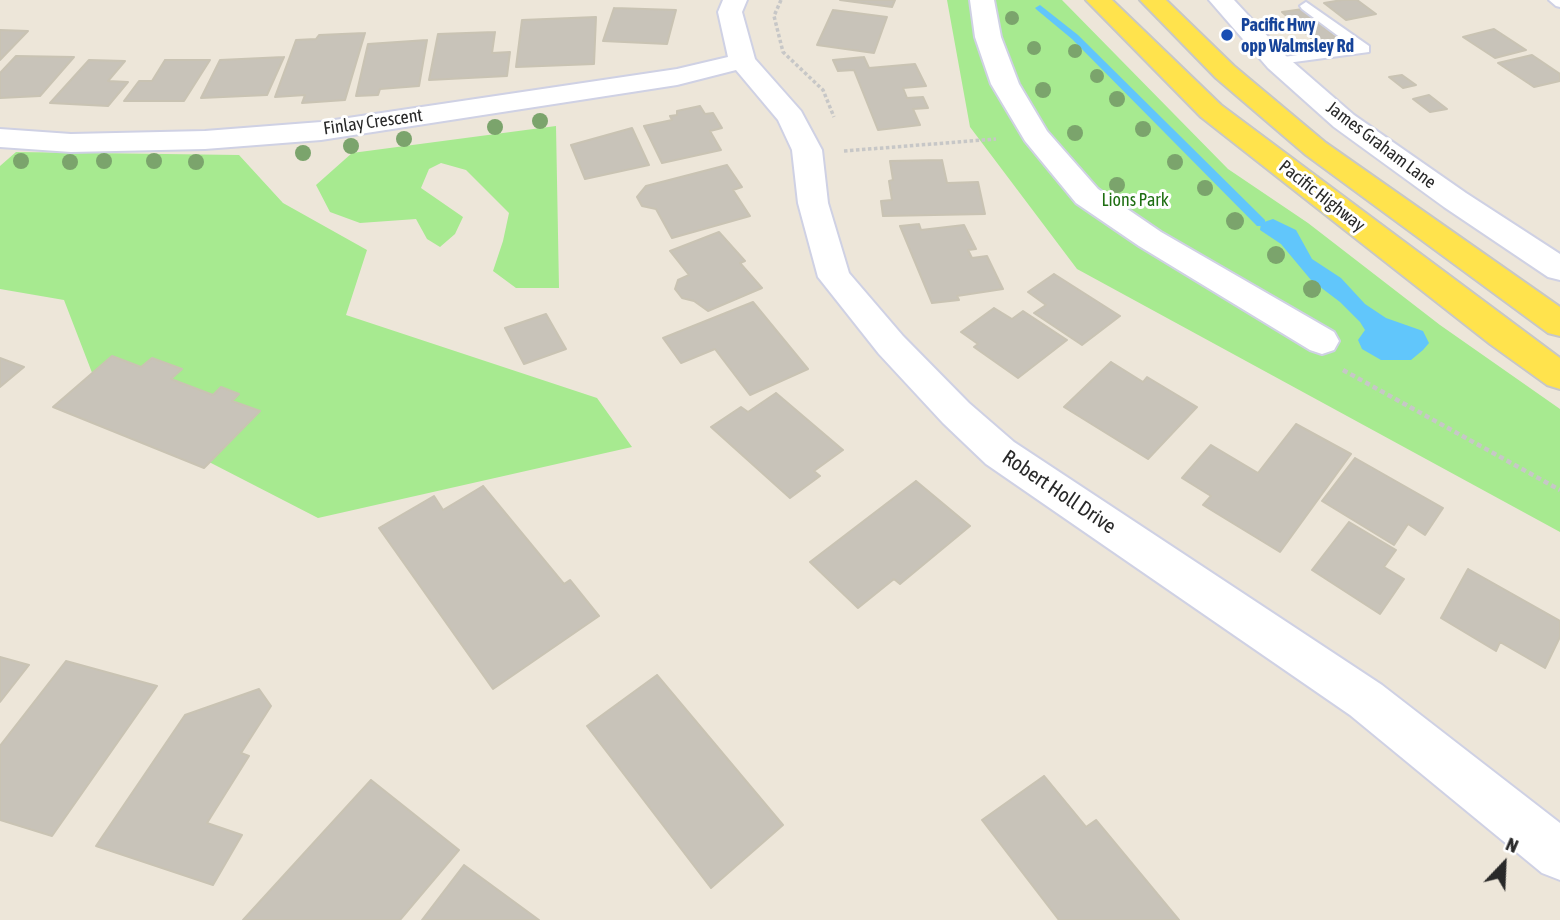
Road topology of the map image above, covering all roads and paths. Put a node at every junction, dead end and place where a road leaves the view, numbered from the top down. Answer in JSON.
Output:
{"nodes":[{"id":1,"x":735,"y":0,"type":"edge"},
{"id":2,"x":781,"y":0,"type":"edge"},
{"id":3,"x":982,"y":0,"type":"edge"},
{"id":4,"x":1098,"y":0,"type":"edge"},
{"id":5,"x":1152,"y":0,"type":"edge"},
{"id":6,"x":1220,"y":0,"type":"edge"},
{"id":7,"x":1555,"y":0,"type":"edge"},
{"id":8,"x":1560,"y":3,"type":"edge"},
{"id":9,"x":1306,"y":6,"type":"dead end"},
{"id":10,"x":742,"y":61,"type":"junction"},
{"id":11,"x":1277,"y":62,"type":"junction"},
{"id":12,"x":838,"y":127,"type":"dead end"},
{"id":13,"x":1035,"y":135,"type":"junction"},
{"id":14,"x":0,"y":138,"type":"edge"},
{"id":15,"x":825,"y":144,"type":"junction"},
{"id":16,"x":848,"y":151,"type":"junction"},
{"id":17,"x":1560,"y":269,"type":"edge"},
{"id":18,"x":1560,"y":324,"type":"edge"},
{"id":19,"x":1322,"y":341,"type":"dead end"},
{"id":20,"x":1560,"y":376,"type":"edge"},
{"id":21,"x":1560,"y":855,"type":"edge"}],
"edges":[{"from":1,"to":10,"type":"street","name":"Robert Holl Drive"},
{"from":2,"to":12,"type":"path"},
{"from":3,"to":13,"type":"street"},
{"from":4,"to":20,"type":"main road","name":"Pacific Highway"},
{"from":5,"to":18,"type":"main road","name":"Pacific Highway"},
{"from":6,"to":11,"type":"street","name":"James Graham Lane"},
{"from":7,"to":8,"type":"lane"},
{"from":9,"to":11,"type":"lane"},
{"from":10,"to":14,"type":"street","name":"Finlay Crescent"},
{"from":10,"to":15,"type":"street","name":"Robert Holl Drive"},
{"from":11,"to":17,"type":"street","name":"James Graham Lane"},
{"from":13,"to":16,"type":"path"},
{"from":13,"to":19,"type":"street"},
{"from":15,"to":16,"type":"path"},
{"from":15,"to":16,"type":"path"},
{"from":15,"to":21,"type":"street","name":"Robert Holl Drive"}]}
